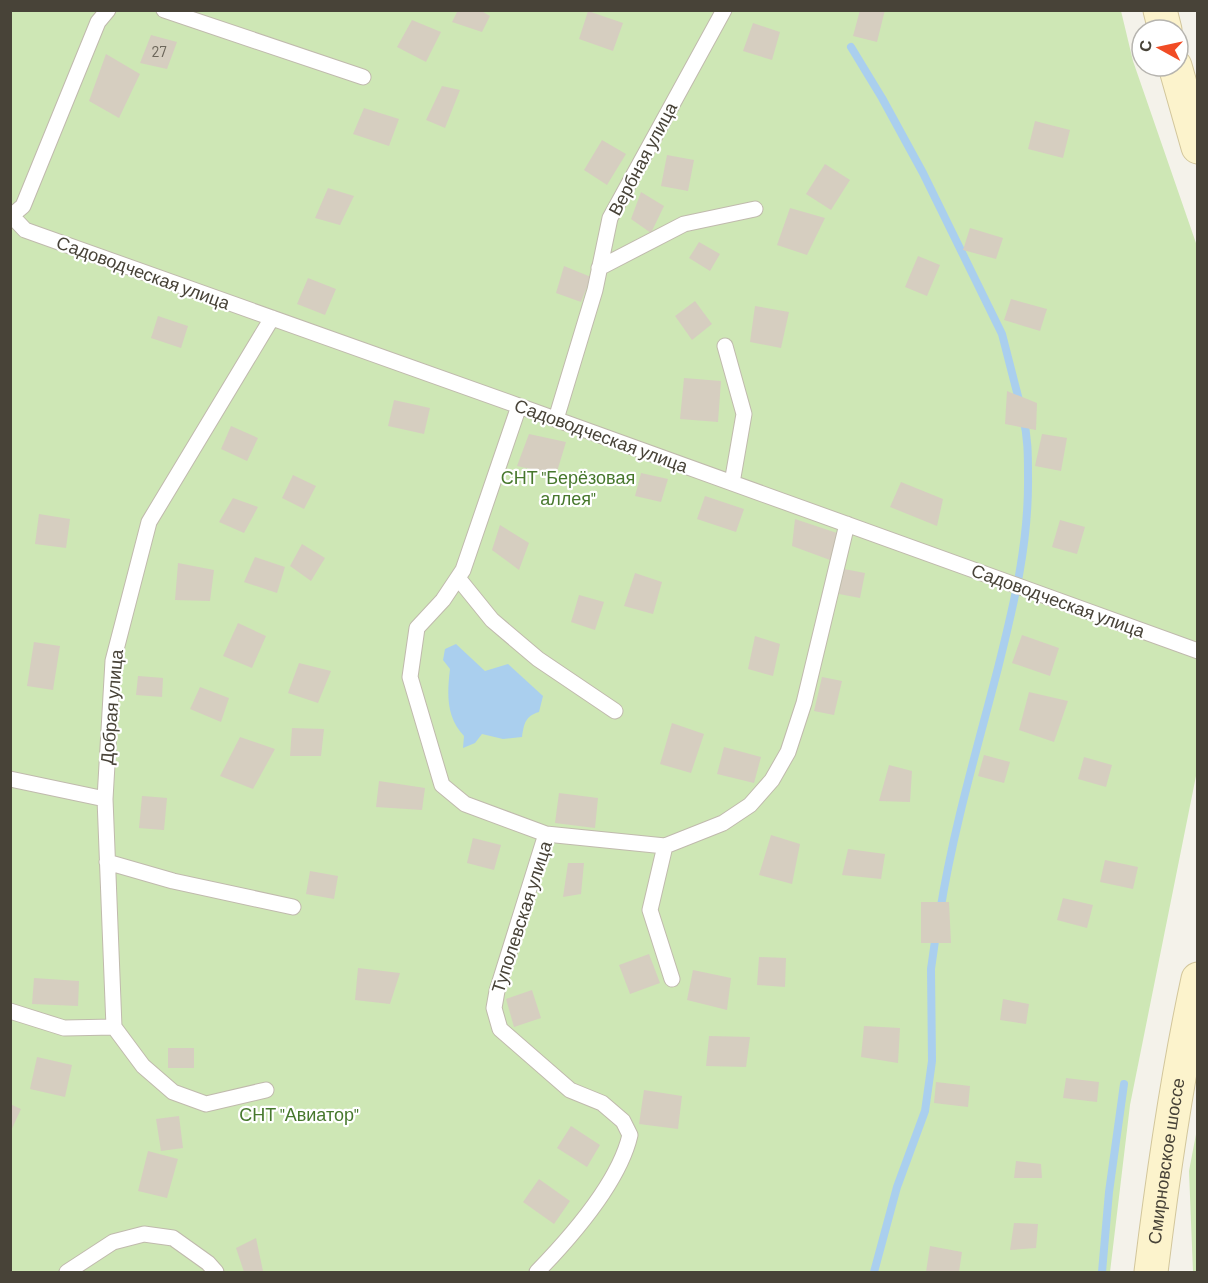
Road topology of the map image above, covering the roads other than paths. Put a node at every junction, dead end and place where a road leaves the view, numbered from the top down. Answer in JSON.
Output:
{"nodes":[{"id":1,"x":108,"y":10,"type":"edge"},
{"id":2,"x":164,"y":10,"type":"edge"},
{"id":3,"x":724,"y":10,"type":"edge"},
{"id":4,"x":363,"y":76,"type":"dead end"},
{"id":5,"x":1178,"y":78,"type":"edge"},
{"id":6,"x":1197,"y":147,"type":"edge"},
{"id":7,"x":755,"y":209,"type":"dead end"},
{"id":8,"x":11,"y":215,"type":"edge"},
{"id":9,"x":599,"y":268,"type":"junction"},
{"id":10,"x":272,"y":318,"type":"junction"},
{"id":11,"x":725,"y":346,"type":"dead end"},
{"id":12,"x":519,"y":406,"type":"junction"},
{"id":13,"x":556,"y":419,"type":"junction"},
{"id":14,"x":732,"y":483,"type":"junction"},
{"id":15,"x":847,"y":524,"type":"junction"},
{"id":16,"x":458,"y":578,"type":"junction"},
{"id":17,"x":1197,"y":651,"type":"edge"},
{"id":18,"x":615,"y":711,"type":"dead end"},
{"id":19,"x":10,"y":779,"type":"edge"},
{"id":20,"x":105,"y":799,"type":"junction"},
{"id":21,"x":546,"y":834,"type":"junction"},
{"id":22,"x":665,"y":846,"type":"junction"},
{"id":23,"x":107,"y":862,"type":"junction"},
{"id":24,"x":293,"y":907,"type":"dead end"},
{"id":25,"x":672,"y":979,"type":"dead end"},
{"id":26,"x":1197,"y":979,"type":"edge"},
{"id":27,"x":10,"y":1011,"type":"edge"},
{"id":28,"x":114,"y":1027,"type":"junction"},
{"id":29,"x":266,"y":1090,"type":"dead end"},
{"id":30,"x":67,"y":1272,"type":"edge"},
{"id":31,"x":216,"y":1272,"type":"edge"},
{"id":32,"x":537,"y":1272,"type":"edge"},
{"id":33,"x":1151,"y":1272,"type":"edge"}],
"edges":[{"from":1,"to":8,"type":"lane"},
{"from":2,"to":4,"type":"lane"},
{"from":3,"to":9,"type":"lane","name":"Вербная улица"},
{"from":5,"to":6,"type":"main road"},
{"from":7,"to":9,"type":"lane"},
{"from":8,"to":10,"type":"lane","name":"Садоводческая улица"},
{"from":9,"to":13,"type":"lane","name":"Вербная улица"},
{"from":10,"to":12,"type":"lane","name":"Садоводческая улица"},
{"from":10,"to":20,"type":"lane","name":"Добрая улица"},
{"from":11,"to":14,"type":"lane"},
{"from":12,"to":13,"type":"lane","name":"Садоводческая улица"},
{"from":12,"to":16,"type":"lane"},
{"from":13,"to":14,"type":"lane","name":"Садоводческая улица"},
{"from":14,"to":15,"type":"lane","name":"Садоводческая улица"},
{"from":15,"to":17,"type":"lane","name":"Садоводческая улица"},
{"from":15,"to":22,"type":"lane","name":"Туполевская улица"},
{"from":16,"to":18,"type":"lane"},
{"from":16,"to":21,"type":"lane"},
{"from":19,"to":20,"type":"lane"},
{"from":20,"to":23,"type":"lane","name":"Добрая улица"},
{"from":21,"to":22,"type":"lane","name":"Туполевская улица"},
{"from":21,"to":32,"type":"lane","name":"Туполевская улица"},
{"from":22,"to":25,"type":"lane"},
{"from":23,"to":24,"type":"lane"},
{"from":23,"to":28,"type":"lane","name":"Добрая улица"},
{"from":26,"to":33,"type":"main road","name":"Смирновское шоссе"},
{"from":27,"to":28,"type":"lane"},
{"from":28,"to":29,"type":"lane"},
{"from":30,"to":31,"type":"lane"}]}
